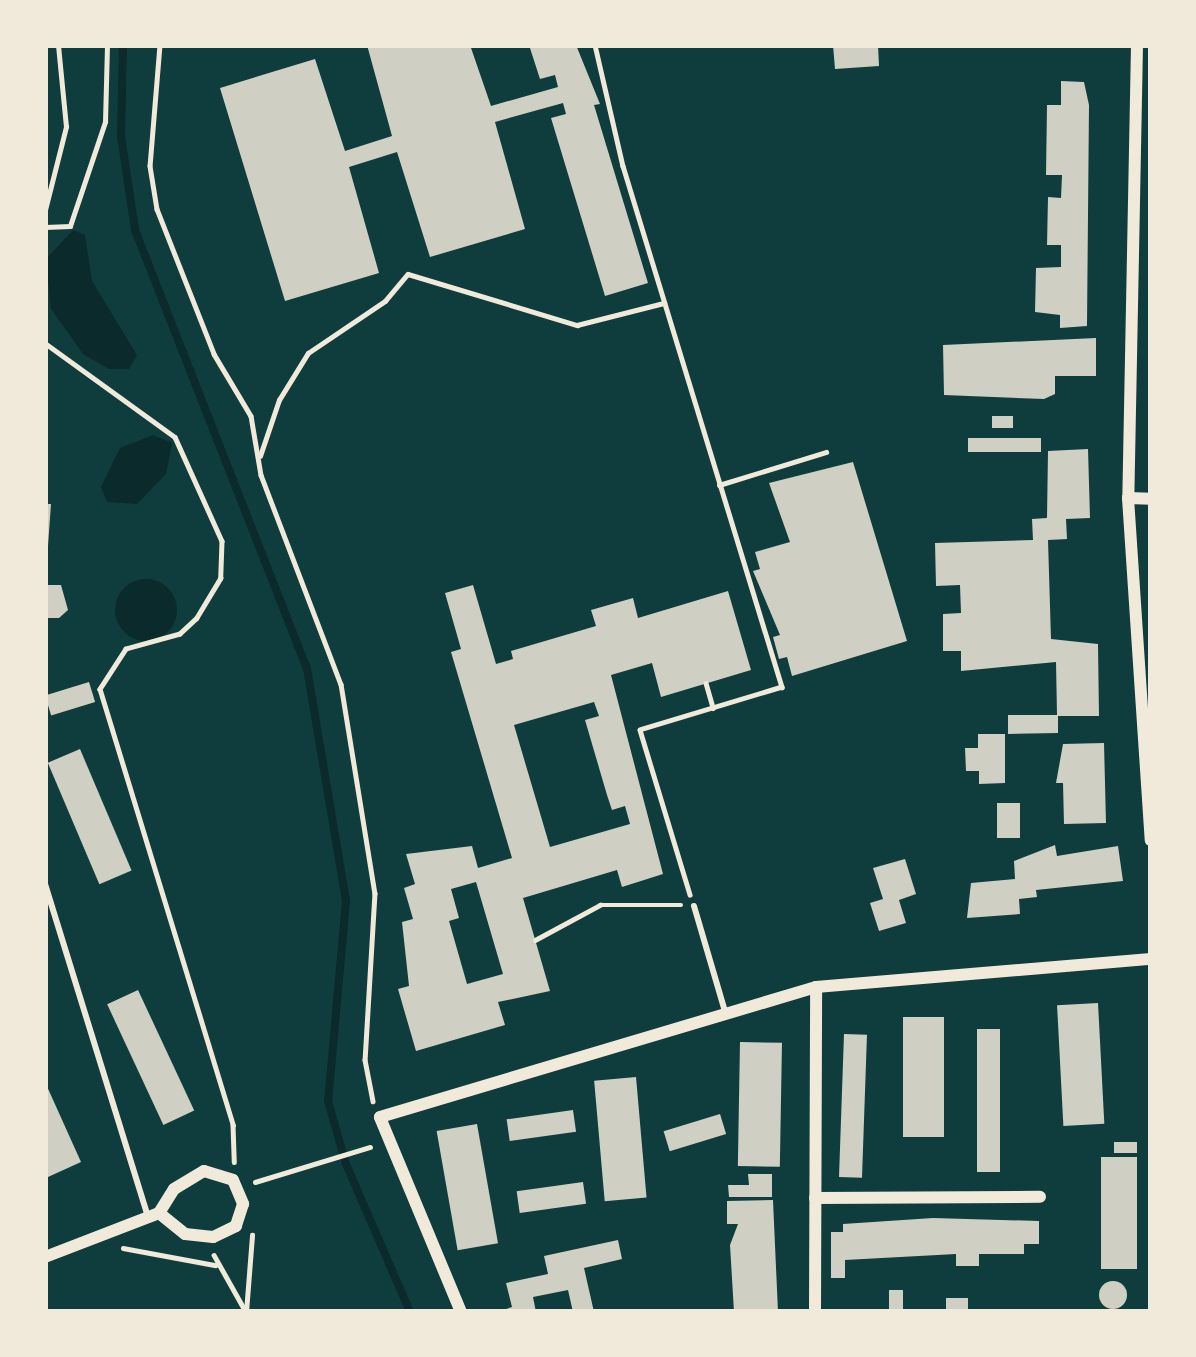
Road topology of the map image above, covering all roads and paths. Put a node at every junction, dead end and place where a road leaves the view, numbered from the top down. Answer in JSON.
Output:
{"nodes":[{"id":1,"x":58,"y":45,"type":"edge"},
{"id":2,"x":107,"y":45,"type":"edge"},
{"id":3,"x":160,"y":45,"type":"edge"},
{"id":4,"x":595,"y":45,"type":"edge"},
{"id":5,"x":1137,"y":45,"type":"edge"},
{"id":6,"x":45,"y":71,"type":"edge"},
{"id":7,"x":56,"y":71,"type":"junction"},
{"id":8,"x":45,"y":210,"type":"edge"},
{"id":9,"x":45,"y":227,"type":"edge"},
{"id":10,"x":664,"y":303,"type":"junction"},
{"id":11,"x":46,"y":347,"type":"edge"},
{"id":12,"x":826,"y":452,"type":"dead end"},
{"id":13,"x":259,"y":461,"type":"junction"},
{"id":14,"x":719,"y":485,"type":"junction"},
{"id":15,"x":1129,"y":498,"type":"junction"},
{"id":16,"x":1151,"y":499,"type":"edge"},
{"id":17,"x":706,"y":683,"type":"dead end"},
{"id":18,"x":713,"y":708,"type":"junction"},
{"id":19,"x":1151,"y":840,"type":"edge"},
{"id":20,"x":45,"y":884,"type":"edge"},
{"id":21,"x":693,"y":904,"type":"junction"},
{"id":22,"x":535,"y":940,"type":"dead end"},
{"id":23,"x":1151,"y":959,"type":"edge"},
{"id":24,"x":816,"y":987,"type":"junction"},
{"id":25,"x":725,"y":1011,"type":"junction"},
{"id":26,"x":380,"y":1117,"type":"junction"},
{"id":27,"x":374,"y":1146,"type":"dead end"},
{"id":28,"x":235,"y":1184,"type":"junction"},
{"id":29,"x":1040,"y":1197,"type":"dead end"},
{"id":30,"x":815,"y":1198,"type":"junction"},
{"id":31,"x":153,"y":1214,"type":"junction"},
{"id":32,"x":242,"y":1214,"type":"junction"},
{"id":33,"x":213,"y":1237,"type":"junction"},
{"id":34,"x":113,"y":1249,"type":"dead end"},
{"id":35,"x":45,"y":1257,"type":"edge"},
{"id":36,"x":215,"y":1265,"type":"junction"},
{"id":37,"x":461,"y":1312,"type":"edge"},
{"id":38,"x":815,"y":1312,"type":"edge"}],
"edges":[{"from":1,"to":7,"type":"path"},
{"from":2,"to":9,"type":"path"},
{"from":3,"to":13,"type":"path"},
{"from":4,"to":10,"type":"path"},
{"from":5,"to":15,"type":"street"},
{"from":6,"to":7,"type":"path"},
{"from":7,"to":8,"type":"path"},
{"from":10,"to":13,"type":"path"},
{"from":10,"to":14,"type":"path"},
{"from":11,"to":28,"type":"path"},
{"from":12,"to":14,"type":"path"},
{"from":13,"to":26,"type":"path"},
{"from":14,"to":18,"type":"path"},
{"from":15,"to":16,"type":"street"},
{"from":15,"to":19,"type":"street"},
{"from":17,"to":18,"type":"path"},
{"from":18,"to":21,"type":"path"},
{"from":20,"to":31,"type":"lane"},
{"from":21,"to":22,"type":"path"},
{"from":21,"to":25,"type":"lane"},
{"from":23,"to":24,"type":"street"},
{"from":24,"to":25,"type":"street"},
{"from":24,"to":30,"type":"street"},
{"from":25,"to":26,"type":"street"},
{"from":26,"to":37,"type":"street"},
{"from":27,"to":28,"type":"path"},
{"from":28,"to":31,"type":"street"},
{"from":28,"to":32,"type":"street"},
{"from":29,"to":30,"type":"street"},
{"from":30,"to":38,"type":"street"},
{"from":31,"to":33,"type":"street"},
{"from":31,"to":35,"type":"street"},
{"from":32,"to":33,"type":"street"},
{"from":32,"to":36,"type":"path"},
{"from":33,"to":36,"type":"path"},
{"from":34,"to":36,"type":"path"}]}
